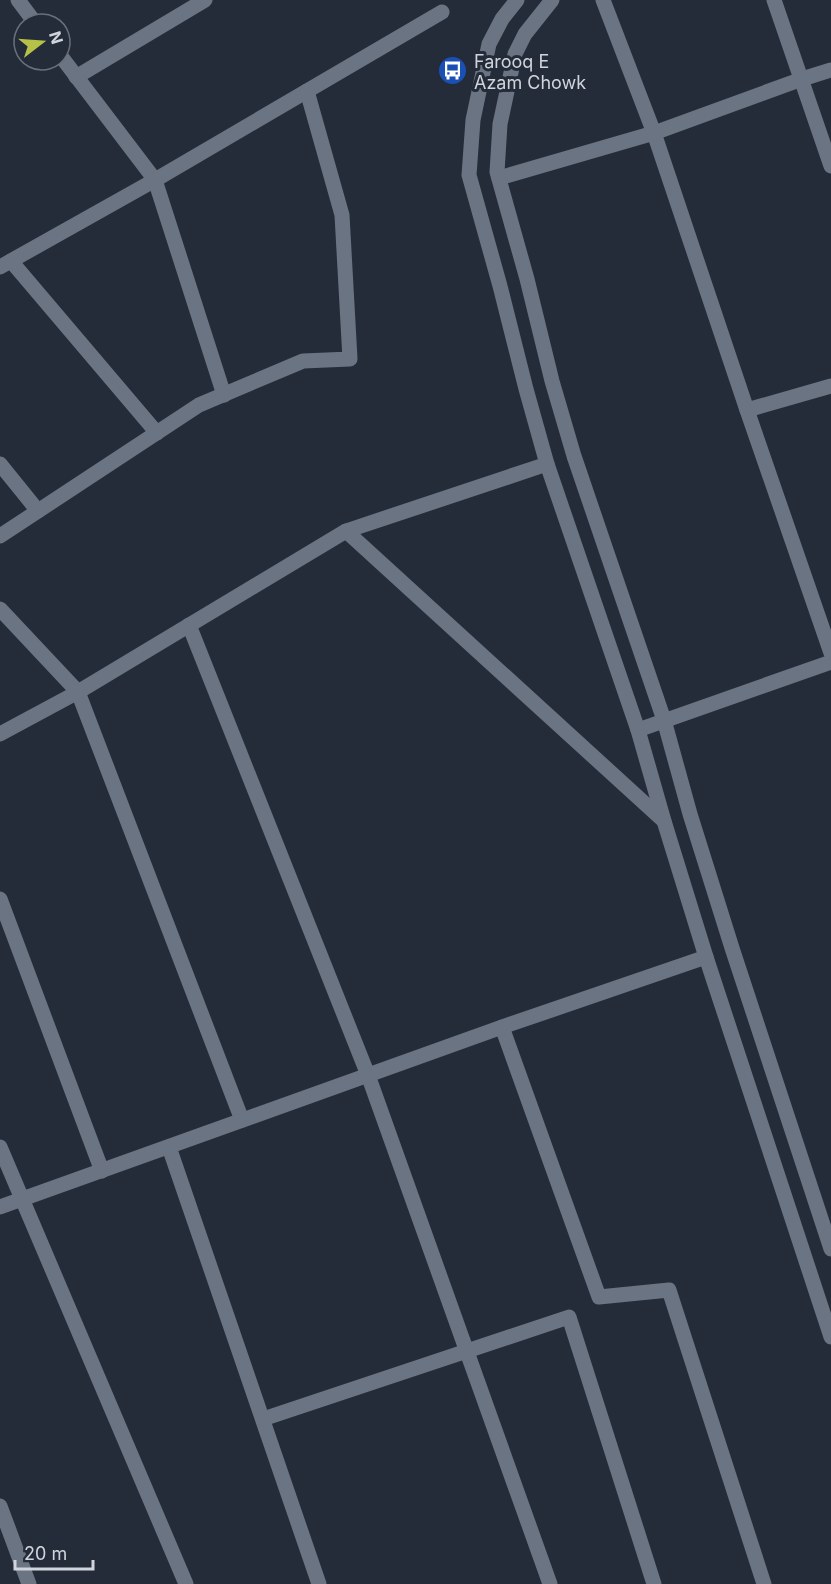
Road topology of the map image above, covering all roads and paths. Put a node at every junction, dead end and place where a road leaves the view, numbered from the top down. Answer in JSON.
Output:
{"nodes":[{"id":1,"x":205,"y":0,"type":"edge"},
{"id":2,"x":517,"y":0,"type":"edge"},
{"id":3,"x":552,"y":0,"type":"edge"},
{"id":4,"x":603,"y":0,"type":"edge"},
{"id":5,"x":774,"y":0,"type":"edge"},
{"id":6,"x":442,"y":12,"type":"dead end"},
{"id":7,"x":831,"y":70,"type":"edge"},
{"id":8,"x":72,"y":72,"type":"edge"},
{"id":9,"x":76,"y":77,"type":"junction"},
{"id":10,"x":802,"y":79,"type":"junction"},
{"id":11,"x":307,"y":91,"type":"junction"},
{"id":12,"x":654,"y":133,"type":"junction"},
{"id":13,"x":831,"y":166,"type":"edge"},
{"id":14,"x":498,"y":178,"type":"junction"},
{"id":15,"x":155,"y":180,"type":"junction"},
{"id":16,"x":6,"y":264,"type":"edge"},
{"id":17,"x":552,"y":381,"type":"junction"},
{"id":18,"x":831,"y":386,"type":"edge"},
{"id":19,"x":526,"y":388,"type":"junction"},
{"id":20,"x":224,"y":394,"type":"junction"},
{"id":21,"x":747,"y":410,"type":"junction"},
{"id":22,"x":157,"y":433,"type":"junction"},
{"id":23,"x":0,"y":464,"type":"edge"},
{"id":24,"x":548,"y":464,"type":"junction"},
{"id":25,"x":38,"y":511,"type":"junction"},
{"id":26,"x":346,"y":531,"type":"junction"},
{"id":27,"x":0,"y":536,"type":"edge"},
{"id":28,"x":0,"y":609,"type":"edge"},
{"id":29,"x":189,"y":625,"type":"junction"},
{"id":30,"x":831,"y":653,"type":"edge"},
{"id":31,"x":831,"y":662,"type":"edge"},
{"id":32,"x":78,"y":692,"type":"junction"},
{"id":33,"x":664,"y":720,"type":"junction"},
{"id":34,"x":638,"y":730,"type":"junction"},
{"id":35,"x":0,"y":734,"type":"edge"},
{"id":36,"x":664,"y":821,"type":"junction"},
{"id":37,"x":0,"y":899,"type":"edge"},
{"id":38,"x":706,"y":957,"type":"junction"},
{"id":39,"x":502,"y":1027,"type":"junction"},
{"id":40,"x":771,"y":1068,"type":"junction"},
{"id":41,"x":368,"y":1075,"type":"junction"},
{"id":42,"x":745,"y":1077,"type":"junction"},
{"id":43,"x":242,"y":1120,"type":"junction"},
{"id":44,"x":0,"y":1147,"type":"edge"},
{"id":45,"x":169,"y":1147,"type":"junction"},
{"id":46,"x":102,"y":1171,"type":"junction"},
{"id":47,"x":23,"y":1199,"type":"junction"},
{"id":48,"x":0,"y":1208,"type":"edge"},
{"id":49,"x":831,"y":1249,"type":"edge"},
{"id":50,"x":831,"y":1337,"type":"edge"},
{"id":51,"x":467,"y":1351,"type":"junction"},
{"id":52,"x":262,"y":1419,"type":"junction"},
{"id":53,"x":0,"y":1506,"type":"edge"},
{"id":54,"x":29,"y":1584,"type":"edge"},
{"id":55,"x":186,"y":1584,"type":"edge"},
{"id":56,"x":319,"y":1584,"type":"edge"},
{"id":57,"x":550,"y":1584,"type":"edge"},
{"id":58,"x":654,"y":1584,"type":"edge"},
{"id":59,"x":764,"y":1584,"type":"edge"}],
"edges":[{"from":1,"to":9,"type":"street"},
{"from":2,"to":19,"type":"street"},
{"from":3,"to":14,"type":"street"},
{"from":4,"to":12,"type":"street"},
{"from":5,"to":10,"type":"street"},
{"from":6,"to":11,"type":"street"},
{"from":7,"to":10,"type":"street"},
{"from":8,"to":9,"type":"street"},
{"from":9,"to":15,"type":"street"},
{"from":10,"to":12,"type":"street"},
{"from":10,"to":13,"type":"street"},
{"from":11,"to":15,"type":"street"},
{"from":11,"to":20,"type":"street"},
{"from":12,"to":14,"type":"street"},
{"from":12,"to":21,"type":"street"},
{"from":14,"to":17,"type":"street"},
{"from":15,"to":16,"type":"street"},
{"from":15,"to":20,"type":"street"},
{"from":16,"to":22,"type":"street"},
{"from":17,"to":19,"type":"street"},
{"from":17,"to":33,"type":"street"},
{"from":18,"to":21,"type":"street"},
{"from":19,"to":24,"type":"street"},
{"from":20,"to":22,"type":"street"},
{"from":21,"to":30,"type":"street"},
{"from":22,"to":25,"type":"street"},
{"from":23,"to":25,"type":"street"},
{"from":24,"to":26,"type":"street"},
{"from":24,"to":34,"type":"street"},
{"from":25,"to":27,"type":"street"},
{"from":26,"to":29,"type":"street"},
{"from":26,"to":36,"type":"street"},
{"from":28,"to":32,"type":"street"},
{"from":29,"to":32,"type":"street"},
{"from":29,"to":41,"type":"street"},
{"from":31,"to":33,"type":"street"},
{"from":32,"to":35,"type":"street"},
{"from":32,"to":43,"type":"street"},
{"from":33,"to":34,"type":"street"},
{"from":33,"to":40,"type":"street"},
{"from":34,"to":36,"type":"street"},
{"from":36,"to":38,"type":"street"},
{"from":37,"to":46,"type":"street"},
{"from":38,"to":39,"type":"street"},
{"from":38,"to":42,"type":"street"},
{"from":39,"to":41,"type":"street"},
{"from":39,"to":59,"type":"street"},
{"from":40,"to":42,"type":"street"},
{"from":40,"to":49,"type":"street"},
{"from":41,"to":43,"type":"street"},
{"from":41,"to":51,"type":"street"},
{"from":42,"to":50,"type":"street"},
{"from":43,"to":45,"type":"street"},
{"from":44,"to":47,"type":"street"},
{"from":45,"to":46,"type":"street"},
{"from":45,"to":52,"type":"street"},
{"from":46,"to":47,"type":"street"},
{"from":47,"to":48,"type":"street"},
{"from":47,"to":55,"type":"street"},
{"from":51,"to":52,"type":"street"},
{"from":51,"to":57,"type":"street"},
{"from":51,"to":58,"type":"street"},
{"from":52,"to":56,"type":"street"},
{"from":53,"to":54,"type":"street"}]}
